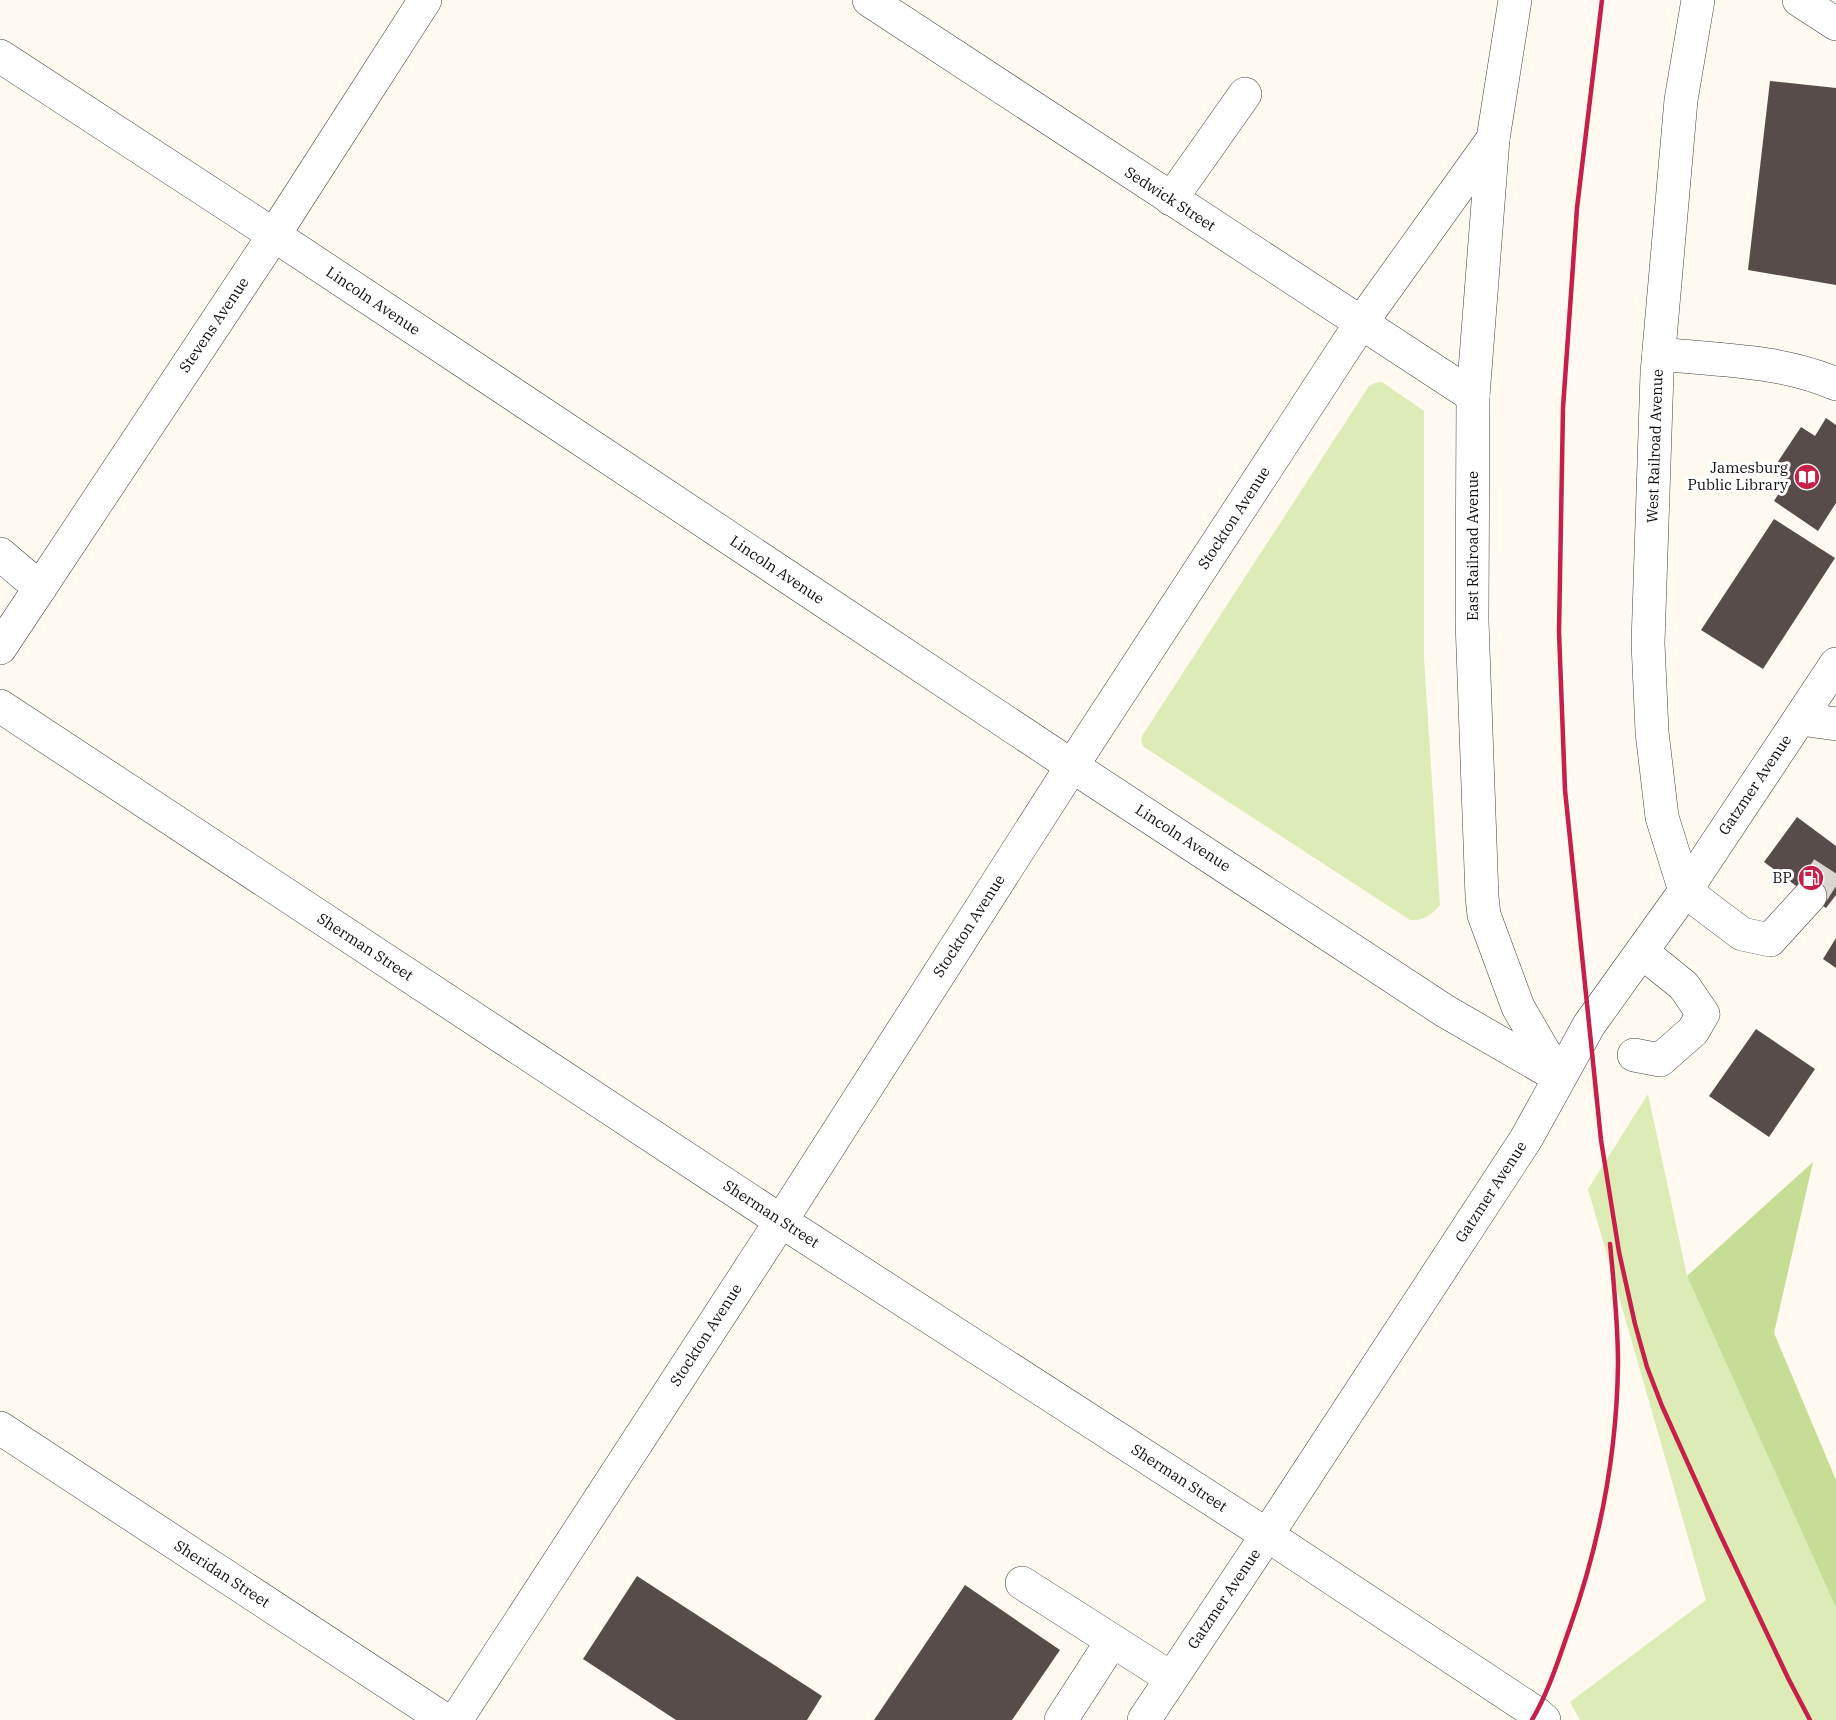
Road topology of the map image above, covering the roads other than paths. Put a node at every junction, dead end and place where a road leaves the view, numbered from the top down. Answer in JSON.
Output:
{"nodes":[{"id":1,"x":425,"y":0,"type":"edge"},
{"id":2,"x":869,"y":0,"type":"edge"},
{"id":3,"x":1515,"y":0,"type":"edge"},
{"id":4,"x":1698,"y":0,"type":"edge"},
{"id":5,"x":1799,"y":0,"type":"edge"},
{"id":6,"x":1836,"y":24,"type":"edge"},
{"id":7,"x":0,"y":56,"type":"edge"},
{"id":8,"x":1245,"y":94,"type":"dead end"},
{"id":9,"x":1493,"y":140,"type":"junction"},
{"id":10,"x":1170,"y":199,"type":"junction"},
{"id":11,"x":274,"y":235,"type":"junction"},
{"id":12,"x":1361,"y":323,"type":"junction"},
{"id":13,"x":1659,"y":354,"type":"junction"},
{"id":14,"x":1836,"y":384,"type":"edge"},
{"id":15,"x":1473,"y":396,"type":"junction"},
{"id":16,"x":0,"y":554,"type":"edge"},
{"id":17,"x":0,"y":578,"type":"edge"},
{"id":18,"x":40,"y":588,"type":"junction"},
{"id":19,"x":0,"y":648,"type":"edge"},
{"id":20,"x":1836,"y":664,"type":"edge"},
{"id":21,"x":0,"y":706,"type":"edge"},
{"id":22,"x":1801,"y":719,"type":"junction"},
{"id":23,"x":1836,"y":724,"type":"edge"},
{"id":24,"x":1072,"y":766,"type":"junction"},
{"id":25,"x":1685,"y":891,"type":"junction"},
{"id":26,"x":1810,"y":896,"type":"tunnel mouth"},
{"id":27,"x":1642,"y":952,"type":"junction"},
{"id":28,"x":1634,"y":1054,"type":"dead end"},
{"id":29,"x":1559,"y":1077,"type":"junction"},
{"id":30,"x":781,"y":1221,"type":"junction"},
{"id":31,"x":0,"y":1428,"type":"edge"},
{"id":32,"x":1267,"y":1535,"type":"junction"},
{"id":33,"x":1022,"y":1583,"type":"dead end"},
{"id":34,"x":1112,"y":1641,"type":"junction"},
{"id":35,"x":1171,"y":1678,"type":"junction"},
{"id":36,"x":445,"y":1720,"type":"edge"},
{"id":37,"x":456,"y":1720,"type":"edge"},
{"id":38,"x":1061,"y":1720,"type":"edge"},
{"id":39,"x":1144,"y":1720,"type":"edge"},
{"id":40,"x":1544,"y":1720,"type":"edge"}],
"edges":[{"from":1,"to":11,"type":"street","name":"Stevens Avenue"},
{"from":2,"to":10,"type":"street","name":"Sedwick Street"},
{"from":3,"to":9,"type":"street","name":"East Railroad Avenue"},
{"from":4,"to":13,"type":"street","name":"West Railroad Avenue"},
{"from":5,"to":6,"type":"street"},
{"from":7,"to":11,"type":"street","name":"Lincoln Avenue"},
{"from":8,"to":10,"type":"street"},
{"from":9,"to":12,"type":"street","name":"Stockton Avenue"},
{"from":9,"to":15,"type":"street","name":"East Railroad Avenue"},
{"from":10,"to":12,"type":"street","name":"Sedwick Street"},
{"from":11,"to":18,"type":"street","name":"Stevens Avenue"},
{"from":11,"to":24,"type":"street","name":"Lincoln Avenue"},
{"from":12,"to":15,"type":"street","name":"Sedwick Street"},
{"from":12,"to":24,"type":"street","name":"Stockton Avenue"},
{"from":13,"to":14,"type":"street"},
{"from":13,"to":25,"type":"street","name":"West Railroad Avenue"},
{"from":15,"to":29,"type":"street","name":"East Railroad Avenue"},
{"from":16,"to":18,"type":"street"},
{"from":17,"to":18,"type":"street"},
{"from":18,"to":19,"type":"street","name":"Stevens Avenue"},
{"from":20,"to":22,"type":"street","name":"Gatzmer Avenue"},
{"from":21,"to":30,"type":"street","name":"Sherman Street"},
{"from":22,"to":23,"type":"street"},
{"from":22,"to":25,"type":"street","name":"Gatzmer Avenue"},
{"from":24,"to":29,"type":"street","name":"Lincoln Avenue"},
{"from":24,"to":30,"type":"street","name":"Stockton Avenue"},
{"from":25,"to":26,"type":"street"},
{"from":25,"to":27,"type":"street","name":"Gatzmer Avenue"},
{"from":27,"to":28,"type":"street"},
{"from":27,"to":29,"type":"street","name":"Gatzmer Avenue"},
{"from":29,"to":32,"type":"street","name":"Gatzmer Avenue"},
{"from":30,"to":32,"type":"street","name":"Sherman Street"},
{"from":30,"to":37,"type":"street","name":"Stockton Avenue"},
{"from":31,"to":36,"type":"street","name":"Sheridan Street"},
{"from":32,"to":35,"type":"street","name":"Gatzmer Avenue"},
{"from":32,"to":40,"type":"street","name":"Sherman Street"},
{"from":33,"to":34,"type":"street"},
{"from":34,"to":35,"type":"street"},
{"from":34,"to":38,"type":"street"},
{"from":35,"to":39,"type":"street","name":"Gatzmer Avenue"}]}
